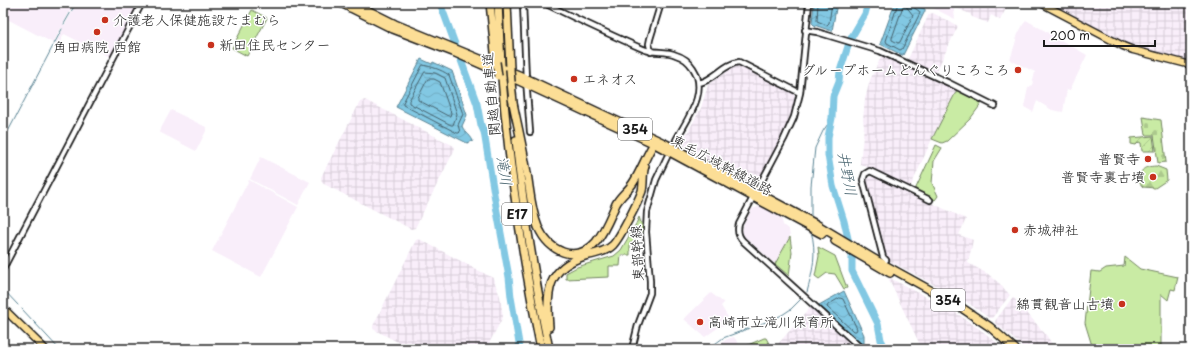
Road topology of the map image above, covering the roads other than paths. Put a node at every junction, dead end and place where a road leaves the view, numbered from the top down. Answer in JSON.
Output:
{"nodes":[{"id":1,"x":142,"y":3,"type":"edge"},
{"id":2,"x":342,"y":3,"type":"edge"},
{"id":3,"x":490,"y":3,"type":"edge"},
{"id":4,"x":498,"y":3,"type":"edge"},
{"id":5,"x":507,"y":3,"type":"edge"},
{"id":6,"x":523,"y":3,"type":"edge"},
{"id":7,"x":544,"y":3,"type":"edge"},
{"id":8,"x":662,"y":3,"type":"edge"},
{"id":9,"x":809,"y":3,"type":"edge"},
{"id":10,"x":1041,"y":3,"type":"edge"},
{"id":11,"x":351,"y":5,"type":"edge"},
{"id":12,"x":805,"y":30,"type":"junction"},
{"id":13,"x":650,"y":52,"type":"junction"},
{"id":14,"x":499,"y":63,"type":"junction"},
{"id":15,"x":1191,"y":64,"type":"edge"},
{"id":16,"x":527,"y":82,"type":"junction"},
{"id":17,"x":698,"y":83,"type":"junction"},
{"id":18,"x":800,"y":93,"type":"junction"},
{"id":19,"x":512,"y":98,"type":"junction"},
{"id":20,"x":995,"y":106,"type":"dead end"},
{"id":21,"x":530,"y":132,"type":"dead end"},
{"id":22,"x":676,"y":140,"type":"dead end"},
{"id":23,"x":656,"y":142,"type":"junction"},
{"id":24,"x":667,"y":157,"type":"dead end"},
{"id":25,"x":755,"y":194,"type":"junction"},
{"id":26,"x":930,"y":200,"type":"dead end"},
{"id":27,"x":886,"y":260,"type":"dead end"},
{"id":28,"x":876,"y":263,"type":"junction"},
{"id":29,"x":3,"y":269,"type":"edge"},
{"id":30,"x":3,"y":308,"type":"edge"},
{"id":31,"x":45,"y":349,"type":"edge"},
{"id":32,"x":541,"y":349,"type":"edge"},
{"id":33,"x":550,"y":349,"type":"edge"},
{"id":34,"x":632,"y":349,"type":"edge"},
{"id":35,"x":862,"y":349,"type":"edge"},
{"id":36,"x":1009,"y":349,"type":"edge"},
{"id":37,"x":1015,"y":349,"type":"edge"}],
"edges":[{"from":1,"to":29,"type":"street"},
{"from":2,"to":11,"type":"highway","name":"東毛広域幹線道路","number":"354"},
{"from":3,"to":14,"type":"highway"},
{"from":4,"to":14,"type":"highway","name":"関越自動車道","number":"E17"},
{"from":5,"to":19,"type":"highway","name":"関越自動車道","number":"E17","bridge":true},
{"from":6,"to":16,"type":"street"},
{"from":7,"to":13,"type":"street"},
{"from":8,"to":13,"type":"street"},
{"from":9,"to":12,"type":"street"},
{"from":10,"to":15,"type":"main road"},
{"from":11,"to":16,"type":"highway","name":"東毛広域幹線道路","number":"354"},
{"from":12,"to":18,"type":"street"},
{"from":12,"to":20,"type":"street"},
{"from":13,"to":17,"type":"street"},
{"from":14,"to":32,"type":"highway","name":"関越自動車道","number":"E17"},
{"from":16,"to":21,"type":"street"},
{"from":16,"to":23,"type":"highway","name":"東毛広域幹線道路","number":"354"},
{"from":17,"to":18,"type":"street"},
{"from":17,"to":22,"type":"street"},
{"from":18,"to":25,"type":"street"},
{"from":19,"to":23,"type":"highway"},
{"from":19,"to":33,"type":"highway","name":"関越自動車道","number":"E17"},
{"from":23,"to":25,"type":"highway","name":"東毛広域幹線道路","number":"354"},
{"from":23,"to":33,"type":"highway"},
{"from":24,"to":34,"type":"street","name":"東部幹線"},
{"from":25,"to":28,"type":"highway","name":"東毛広域幹線道路","number":"354"},
{"from":25,"to":35,"type":"street"},
{"from":26,"to":27,"type":"street"},
{"from":28,"to":36,"type":"highway","name":"東毛広域幹線道路","number":"354"},
{"from":28,"to":37,"type":"highway","name":"東毛広域幹線道路","number":"354"},
{"from":30,"to":31,"type":"main road"}]}
